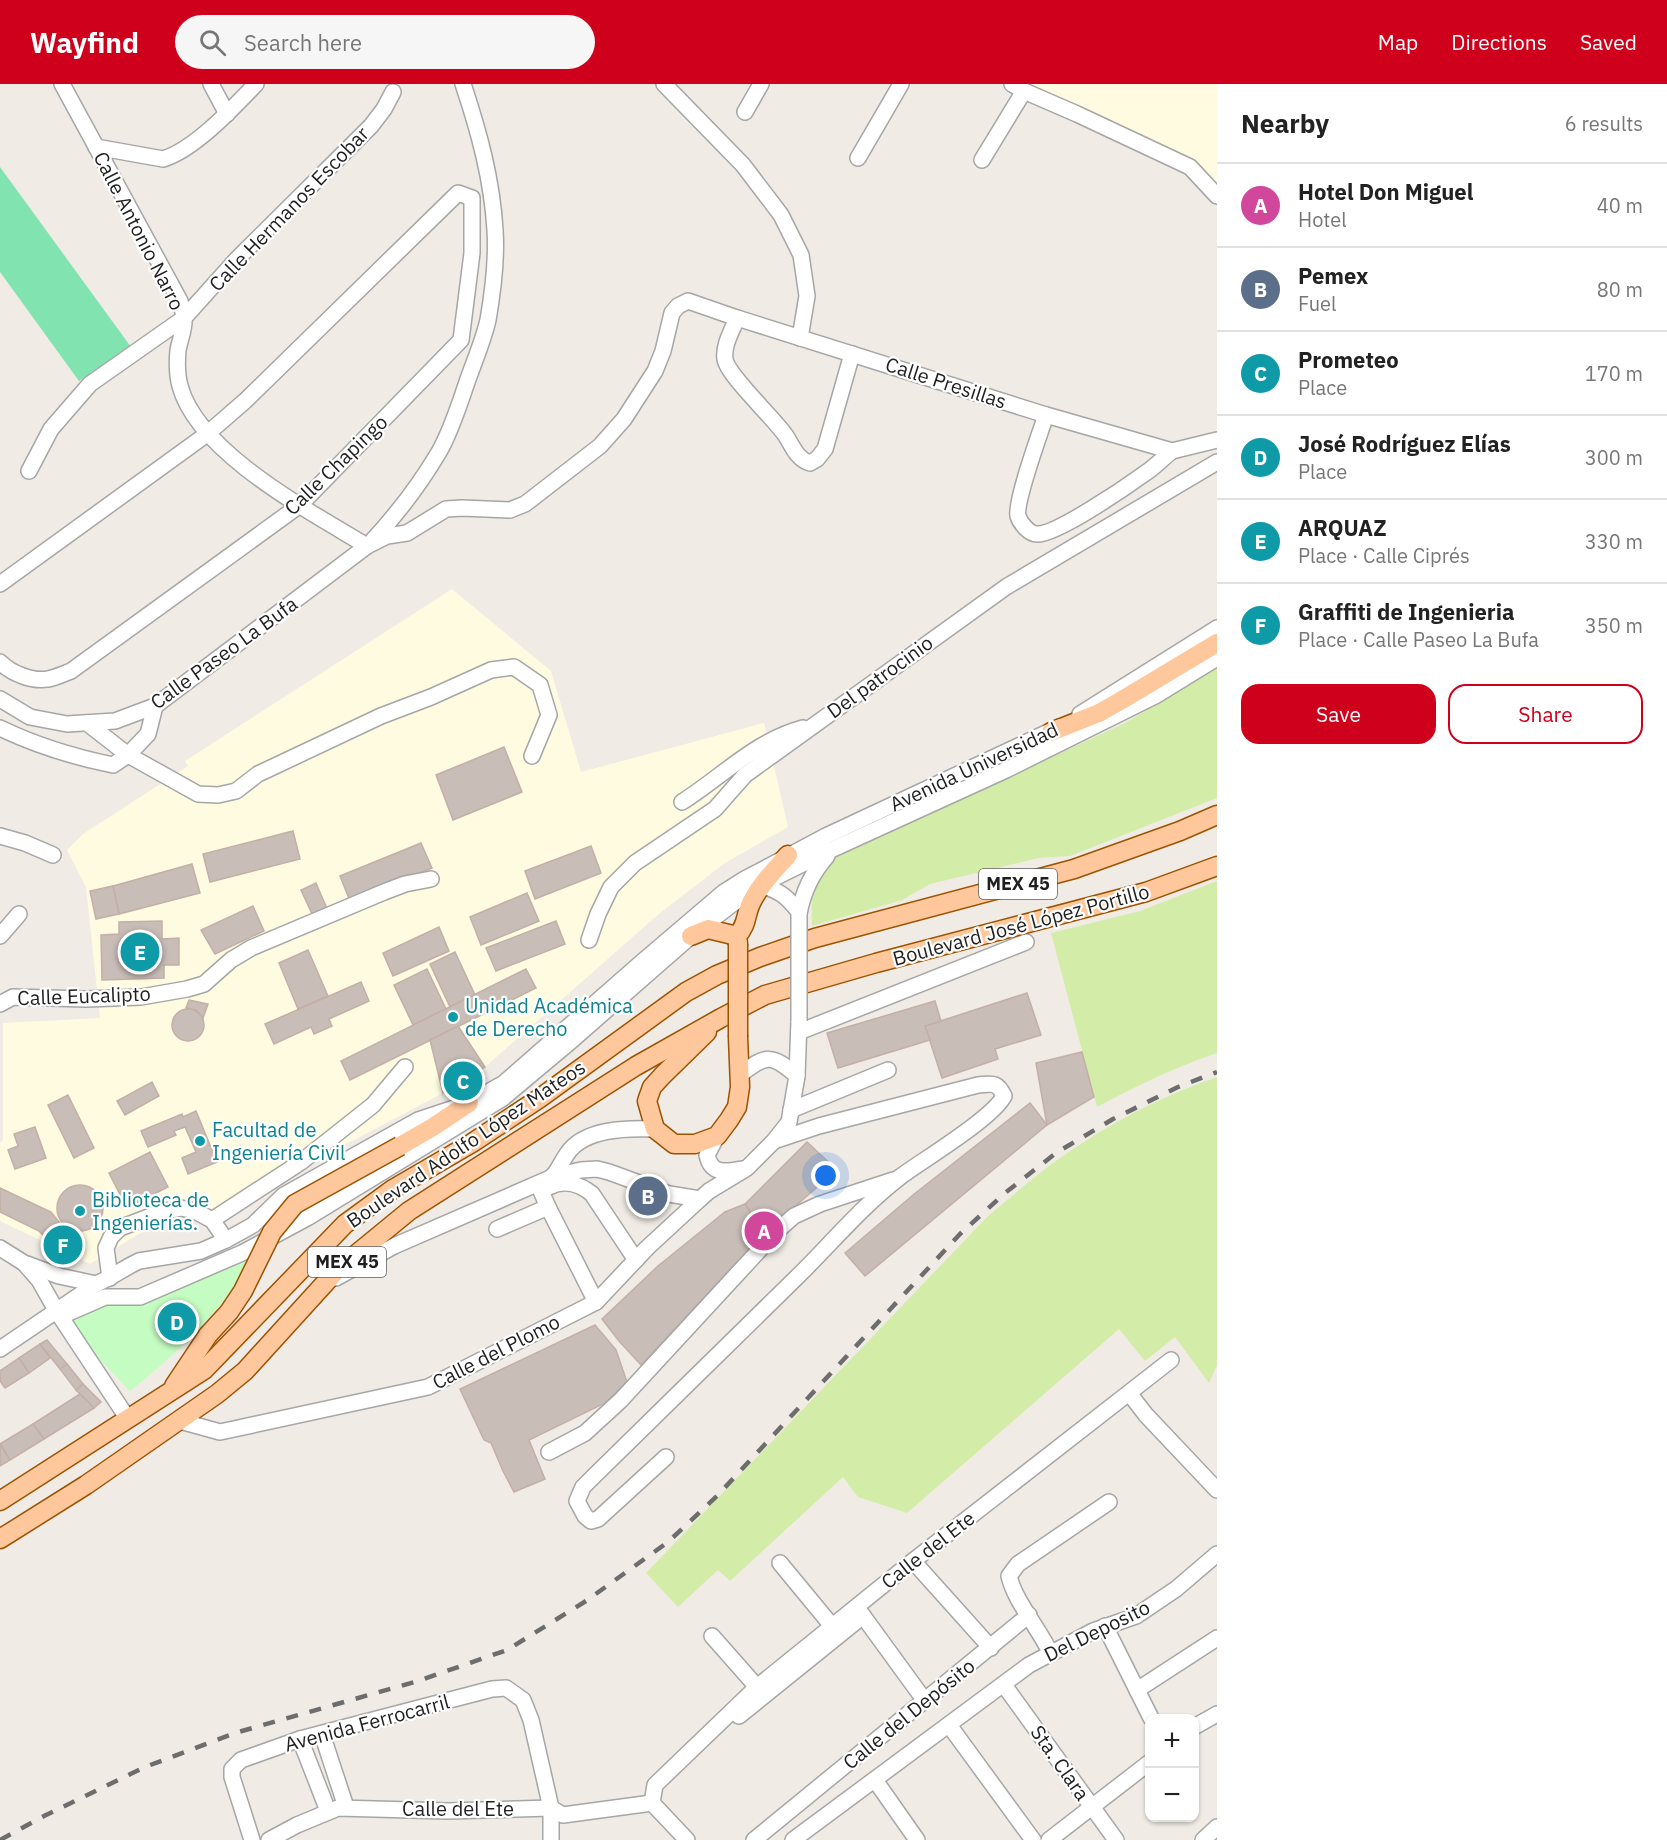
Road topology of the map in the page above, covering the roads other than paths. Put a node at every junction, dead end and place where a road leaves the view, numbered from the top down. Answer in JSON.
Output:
{"nodes":[{"id":1,"x":62,"y":84,"type":"edge"},
{"id":2,"x":212,"y":84,"type":"edge"},
{"id":3,"x":256,"y":84,"type":"edge"},
{"id":4,"x":463,"y":84,"type":"edge"},
{"id":5,"x":664,"y":84,"type":"edge"},
{"id":6,"x":761,"y":84,"type":"edge"},
{"id":7,"x":900,"y":84,"type":"edge"},
{"id":8,"x":1018,"y":88,"type":"edge"},
{"id":9,"x":393,"y":92,"type":"dead end"},
{"id":10,"x":745,"y":112,"type":"dead end"},
{"id":11,"x":227,"y":114,"type":"junction"},
{"id":12,"x":96,"y":147,"type":"junction"},
{"id":13,"x":858,"y":158,"type":"dead end"},
{"id":14,"x":982,"y":160,"type":"dead end"},
{"id":15,"x":1217,"y":196,"type":"edge"},
{"id":16,"x":184,"y":318,"type":"junction"},
{"id":17,"x":737,"y":318,"type":"junction"},
{"id":18,"x":800,"y":338,"type":"junction"},
{"id":19,"x":852,"y":354,"type":"junction"},
{"id":20,"x":1046,"y":415,"type":"junction"},
{"id":21,"x":207,"y":434,"type":"junction"},
{"id":22,"x":1217,"y":440,"type":"edge"},
{"id":23,"x":1172,"y":450,"type":"junction"},
{"id":24,"x":1217,"y":462,"type":"edge"},
{"id":25,"x":29,"y":471,"type":"dead end"},
{"id":26,"x":300,"y":506,"type":"junction"},
{"id":27,"x":368,"y":546,"type":"junction"},
{"id":28,"x":0,"y":584,"type":"edge"},
{"id":29,"x":1217,"y":628,"type":"edge"},
{"id":30,"x":1217,"y":642,"type":"edge"},
{"id":31,"x":1217,"y":658,"type":"edge"},
{"id":32,"x":0,"y":662,"type":"edge"},
{"id":33,"x":0,"y":699,"type":"edge"},
{"id":34,"x":155,"y":706,"type":"junction"},
{"id":35,"x":87,"y":723,"type":"junction"},
{"id":36,"x":815,"y":724,"type":"junction"},
{"id":37,"x":0,"y":728,"type":"edge"},
{"id":38,"x":1051,"y":732,"type":"junction"},
{"id":39,"x":128,"y":755,"type":"junction"},
{"id":40,"x":532,"y":756,"type":"dead end"},
{"id":41,"x":682,"y":802,"type":"dead end"},
{"id":42,"x":1217,"y":815,"type":"edge"},
{"id":43,"x":0,"y":836,"type":"edge"},
{"id":44,"x":833,"y":849,"type":"junction"},
{"id":45,"x":53,"y":855,"type":"dead end"},
{"id":46,"x":788,"y":855,"type":"joint"},
{"id":47,"x":1217,"y":866,"type":"edge"},
{"id":48,"x":431,"y":879,"type":"dead end"},
{"id":49,"x":752,"y":882,"type":"junction"},
{"id":50,"x":727,"y":898,"type":"junction"},
{"id":51,"x":799,"y":913,"type":"junction"},
{"id":52,"x":19,"y":914,"type":"dead end"},
{"id":53,"x":0,"y":936,"type":"edge"},
{"id":54,"x":691,"y":936,"type":"junction"},
{"id":55,"x":589,"y":940,"type":"dead end"},
{"id":56,"x":737,"y":940,"type":"junction"},
{"id":57,"x":1026,"y":942,"type":"dead end"},
{"id":58,"x":717,"y":975,"type":"joint"},
{"id":59,"x":0,"y":1004,"type":"edge"},
{"id":60,"x":721,"y":1018,"type":"junction"},
{"id":61,"x":799,"y":1026,"type":"junction"},
{"id":62,"x":405,"y":1067,"type":"dead end"},
{"id":63,"x":888,"y":1070,"type":"dead end"},
{"id":64,"x":740,"y":1076,"type":"junction"},
{"id":65,"x":797,"y":1076,"type":"junction"},
{"id":66,"x":469,"y":1103,"type":"junction"},
{"id":67,"x":791,"y":1110,"type":"junction"},
{"id":68,"x":655,"y":1129,"type":"junction"},
{"id":69,"x":717,"y":1136,"type":"junction"},
{"id":70,"x":774,"y":1141,"type":"junction"},
{"id":71,"x":747,"y":1168,"type":"junction"},
{"id":72,"x":555,"y":1176,"type":"junction"},
{"id":73,"x":899,"y":1178,"type":"junction"},
{"id":74,"x":541,"y":1191,"type":"junction"},
{"id":75,"x":700,"y":1199,"type":"junction"},
{"id":76,"x":548,"y":1207,"type":"junction"},
{"id":77,"x":212,"y":1220,"type":"junction"},
{"id":78,"x":497,"y":1229,"type":"dead end"},
{"id":79,"x":226,"y":1240,"type":"junction"},
{"id":80,"x":0,"y":1248,"type":"edge"},
{"id":81,"x":201,"y":1251,"type":"junction"},
{"id":82,"x":636,"y":1260,"type":"junction"},
{"id":83,"x":24,"y":1263,"type":"junction"},
{"id":84,"x":197,"y":1274,"type":"junction"},
{"id":85,"x":103,"y":1281,"type":"junction"},
{"id":86,"x":325,"y":1284,"type":"junction"},
{"id":87,"x":596,"y":1302,"type":"junction"},
{"id":88,"x":58,"y":1313,"type":"junction"},
{"id":89,"x":0,"y":1349,"type":"edge"},
{"id":90,"x":0,"y":1355,"type":"edge"},
{"id":91,"x":1171,"y":1360,"type":"dead end"},
{"id":92,"x":169,"y":1393,"type":"junction"},
{"id":93,"x":1129,"y":1393,"type":"junction"},
{"id":94,"x":128,"y":1419,"type":"junction"},
{"id":95,"x":180,"y":1422,"type":"junction"},
{"id":96,"x":549,"y":1452,"type":"dead end"},
{"id":97,"x":666,"y":1457,"type":"dead end"},
{"id":98,"x":1217,"y":1490,"type":"edge"},
{"id":99,"x":0,"y":1501,"type":"edge"},
{"id":100,"x":1109,"y":1502,"type":"dead end"},
{"id":101,"x":0,"y":1539,"type":"edge"},
{"id":102,"x":1217,"y":1554,"type":"edge"},
{"id":103,"x":913,"y":1561,"type":"junction"},
{"id":104,"x":780,"y":1563,"type":"dead end"},
{"id":105,"x":860,"y":1611,"type":"junction"},
{"id":106,"x":1029,"y":1615,"type":"junction"},
{"id":107,"x":832,"y":1626,"type":"junction"},
{"id":108,"x":1105,"y":1626,"type":"junction"},
{"id":109,"x":712,"y":1636,"type":"dead end"},
{"id":110,"x":1217,"y":1638,"type":"edge"},
{"id":111,"x":991,"y":1648,"type":"junction"},
{"id":112,"x":1051,"y":1654,"type":"junction"},
{"id":113,"x":1004,"y":1685,"type":"junction"},
{"id":114,"x":757,"y":1687,"type":"junction"},
{"id":115,"x":1137,"y":1690,"type":"junction"},
{"id":116,"x":925,"y":1701,"type":"junction"},
{"id":117,"x":1149,"y":1714,"type":"edge"},
{"id":118,"x":1217,"y":1714,"type":"edge"},
{"id":119,"x":1199,"y":1724,"type":"edge"},
{"id":120,"x":949,"y":1725,"type":"junction"},
{"id":121,"x":322,"y":1734,"type":"junction"},
{"id":122,"x":300,"y":1739,"type":"junction"},
{"id":123,"x":691,"y":1749,"type":"junction"},
{"id":124,"x":1145,"y":1765,"type":"edge"},
{"id":125,"x":874,"y":1780,"type":"junction"},
{"id":126,"x":652,"y":1803,"type":"junction"},
{"id":127,"x":346,"y":1807,"type":"junction"},
{"id":128,"x":552,"y":1808,"type":"junction"},
{"id":129,"x":1092,"y":1808,"type":"junction"},
{"id":130,"x":328,"y":1811,"type":"junction"},
{"id":131,"x":1217,"y":1827,"type":"edge"},
{"id":132,"x":757,"y":1839,"type":"edge"},
{"id":133,"x":252,"y":1840,"type":"edge"},
{"id":134,"x":269,"y":1840,"type":"edge"},
{"id":135,"x":551,"y":1840,"type":"edge"},
{"id":136,"x":687,"y":1840,"type":"edge"},
{"id":137,"x":793,"y":1840,"type":"edge"},
{"id":138,"x":918,"y":1840,"type":"edge"},
{"id":139,"x":1033,"y":1840,"type":"edge"},
{"id":140,"x":1048,"y":1840,"type":"edge"},
{"id":141,"x":1116,"y":1840,"type":"edge"},
{"id":142,"x":1203,"y":1840,"type":"edge"}],
"edges":[{"from":1,"to":12,"type":"street","name":"Calle Antonio Narro"},
{"from":2,"to":11,"type":"street"},
{"from":3,"to":11,"type":"street"},
{"from":4,"to":27,"type":"street"},
{"from":5,"to":18,"type":"street"},
{"from":6,"to":10,"type":"street"},
{"from":7,"to":13,"type":"street"},
{"from":8,"to":14,"type":"street"},
{"from":8,"to":15,"type":"street"},
{"from":9,"to":16,"type":"street","name":"Calle Hermanos Escobar"},
{"from":11,"to":12,"type":"street"},
{"from":12,"to":16,"type":"street","name":"Calle Antonio Narro"},
{"from":16,"to":21,"type":"street","name":"Calle Antonio Narro"},
{"from":16,"to":25,"type":"street","name":"Calle Hermanos Escobar"},
{"from":17,"to":18,"type":"street","name":"Calle Presillas"},
{"from":17,"to":19,"type":"street"},
{"from":17,"to":27,"type":"street","name":"Calle Presillas"},
{"from":18,"to":19,"type":"street","name":"Calle Presillas"},
{"from":19,"to":20,"type":"street","name":"Calle Presillas"},
{"from":20,"to":23,"type":"street","name":"Calle Presillas"},
{"from":20,"to":23,"type":"street"},
{"from":21,"to":26,"type":"street","name":"Calle Antonio Narro"},
{"from":21,"to":26,"type":"street","name":"Calle Chapingo"},
{"from":21,"to":28,"type":"street"},
{"from":22,"to":23,"type":"street","name":"Calle Presillas"},
{"from":24,"to":36,"type":"street","name":"Del patrocinio"},
{"from":26,"to":27,"type":"street","name":"Calle Antonio Narro"},
{"from":26,"to":32,"type":"street","name":"Calle Chapingo"},
{"from":27,"to":34,"type":"street","name":"Calle Paseo La Bufa"},
{"from":29,"to":38,"type":"street","name":"Avenida Universidad"},
{"from":30,"to":38,"type":"main road"},
{"from":31,"to":44,"type":"street","name":"Avenida Universidad"},
{"from":33,"to":35,"type":"street","name":"Calle Paseo La Bufa"},
{"from":34,"to":35,"type":"street","name":"Calle Paseo La Bufa"},
{"from":34,"to":39,"type":"street"},
{"from":35,"to":39,"type":"street"},
{"from":36,"to":41,"type":"street"},
{"from":36,"to":55,"type":"street","name":"Del patrocinio"},
{"from":37,"to":39,"type":"street"},
{"from":38,"to":46,"type":"street","name":"Avenida Universidad"},
{"from":39,"to":40,"type":"street"},
{"from":42,"to":58,"type":"main road","name":"Boulevard José López Portillo","number":"MEX 45"},
{"from":43,"to":45,"type":"street"},
{"from":44,"to":49,"type":"street","name":"Avenida Universidad"},
{"from":44,"to":51,"type":"street"},
{"from":46,"to":49,"type":"main road"},
{"from":47,"to":60,"type":"main road","name":"Boulevard José López Portillo","number":"MEX 45"},
{"from":48,"to":59,"type":"street","name":"Calle Eucalipto"},
{"from":49,"to":50,"type":"street","name":"Avenida Universidad"},
{"from":49,"to":51,"type":"street"},
{"from":49,"to":56,"type":"main road"},
{"from":50,"to":54,"type":"street"},
{"from":50,"to":66,"type":"street"},
{"from":51,"to":61,"type":"street","bridge":true},
{"from":52,"to":53,"type":"street"},
{"from":54,"to":56,"type":"main road"},
{"from":54,"to":84,"type":"street"},
{"from":56,"to":64,"type":"main road","bridge":true},
{"from":57,"to":61,"type":"street"},
{"from":58,"to":92,"type":"main road","name":"Boulevard Adolfo López Mateos","number":"MEX 45"},
{"from":60,"to":68,"type":"main road"},
{"from":60,"to":86,"type":"main road","name":"Boulevard Adolfo López Mateos","number":"MEX 45"},
{"from":61,"to":65,"type":"street"},
{"from":62,"to":77,"type":"street"},
{"from":63,"to":67,"type":"street"},
{"from":64,"to":65,"type":"street"},
{"from":64,"to":69,"type":"main road"},
{"from":65,"to":67,"type":"street"},
{"from":66,"to":79,"type":"street"},
{"from":66,"to":92,"type":"main road","bridge":true},
{"from":67,"to":70,"type":"street"},
{"from":68,"to":69,"type":"main road"},
{"from":68,"to":72,"type":"street"},
{"from":69,"to":71,"type":"street"},
{"from":70,"to":71,"type":"street"},
{"from":70,"to":73,"type":"street"},
{"from":71,"to":75,"type":"street"},
{"from":72,"to":74,"type":"street"},
{"from":72,"to":75,"type":"street","name":"Boulevard Adolfo López Mateos"},
{"from":72,"to":86,"type":"street","name":"Boulevard Adolfo López Mateos"},
{"from":73,"to":96,"type":"street"},
{"from":73,"to":97,"type":"street"},
{"from":74,"to":76,"type":"street"},
{"from":74,"to":82,"type":"street"},
{"from":75,"to":82,"type":"street","name":"Calle del Plomo"},
{"from":76,"to":78,"type":"street"},
{"from":76,"to":87,"type":"street"},
{"from":77,"to":79,"type":"street"},
{"from":77,"to":85,"type":"street"},
{"from":79,"to":81,"type":"street"},
{"from":80,"to":83,"type":"street"},
{"from":81,"to":84,"type":"street"},
{"from":81,"to":85,"type":"street"},
{"from":82,"to":87,"type":"street","name":"Calle del Plomo"},
{"from":83,"to":85,"type":"street"},
{"from":83,"to":88,"type":"street"},
{"from":84,"to":88,"type":"street"},
{"from":85,"to":88,"type":"street"},
{"from":86,"to":95,"type":"main road","name":"Boulevard Adolfo López Mateos","number":"MEX 45"},
{"from":87,"to":95,"type":"street","name":"Calle del Plomo"},
{"from":88,"to":89,"type":"street"},
{"from":88,"to":90,"type":"street"},
{"from":88,"to":94,"type":"street"},
{"from":91,"to":93,"type":"street","name":"Calle del Ete"},
{"from":92,"to":94,"type":"main road","name":"Boulevard Adolfo López Mateos","number":"MEX 45"},
{"from":93,"to":98,"type":"street"},
{"from":93,"to":103,"type":"street","name":"Calle del Ete"},
{"from":94,"to":99,"type":"main road","name":"Boulevard Adolfo López Mateos","number":"MEX 45"},
{"from":95,"to":101,"type":"main road","name":"Boulevard Adolfo López Mateos","number":"MEX 45"},
{"from":100,"to":106,"type":"street"},
{"from":102,"to":108,"type":"street","name":"Del Deposito"},
{"from":103,"to":105,"type":"street","name":"Calle del Ete"},
{"from":103,"to":111,"type":"street"},
{"from":104,"to":107,"type":"street"},
{"from":105,"to":107,"type":"street","name":"Calle del Ete"},
{"from":105,"to":116,"type":"street"},
{"from":105,"to":123,"type":"street","name":"Calle del Ete"},
{"from":106,"to":111,"type":"street","name":"Calle del Depósito"},
{"from":106,"to":112,"type":"street"},
{"from":107,"to":114,"type":"street","name":"Calle del Ete"},
{"from":108,"to":112,"type":"street","name":"Del Deposito"},
{"from":108,"to":115,"type":"street"},
{"from":109,"to":114,"type":"street"},
{"from":110,"to":115,"type":"street"},
{"from":111,"to":116,"type":"street","name":"Calle del Depósito"},
{"from":112,"to":113,"type":"street","name":"Del Deposito"},
{"from":113,"to":120,"type":"street","name":"Calle del Depósito"},
{"from":113,"to":129,"type":"street","name":"Sta. Clara"},
{"from":114,"to":123,"type":"street","name":"Calle del Ete"},
{"from":115,"to":117,"type":"street"},
{"from":116,"to":132,"type":"street","name":"Calle del Depósito"},
{"from":118,"to":119,"type":"street"},
{"from":120,"to":125,"type":"street","name":"Calle del Depósito"},
{"from":120,"to":139,"type":"street"},
{"from":121,"to":122,"type":"street","name":"Avenida Ferrocarril"},
{"from":121,"to":127,"type":"street"},
{"from":121,"to":128,"type":"street","name":"Avenida Ferrocarril"},
{"from":122,"to":130,"type":"street"},
{"from":122,"to":133,"type":"street","name":"Avenida Ferrocarril"},
{"from":123,"to":126,"type":"street","name":"Calle del Ete"},
{"from":124,"to":129,"type":"street"},
{"from":125,"to":137,"type":"street","name":"Calle del Depósito"},
{"from":125,"to":138,"type":"street"},
{"from":126,"to":128,"type":"street","name":"Calle del Ete"},
{"from":126,"to":136,"type":"street"},
{"from":127,"to":128,"type":"street","name":"Calle del Ete"},
{"from":127,"to":130,"type":"street","name":"Calle del Ete"},
{"from":128,"to":135,"type":"street"},
{"from":129,"to":140,"type":"street"},
{"from":129,"to":141,"type":"street","name":"Sta. Clara"},
{"from":130,"to":134,"type":"street","name":"Calle del Ete"},
{"from":131,"to":142,"type":"street"}]}
